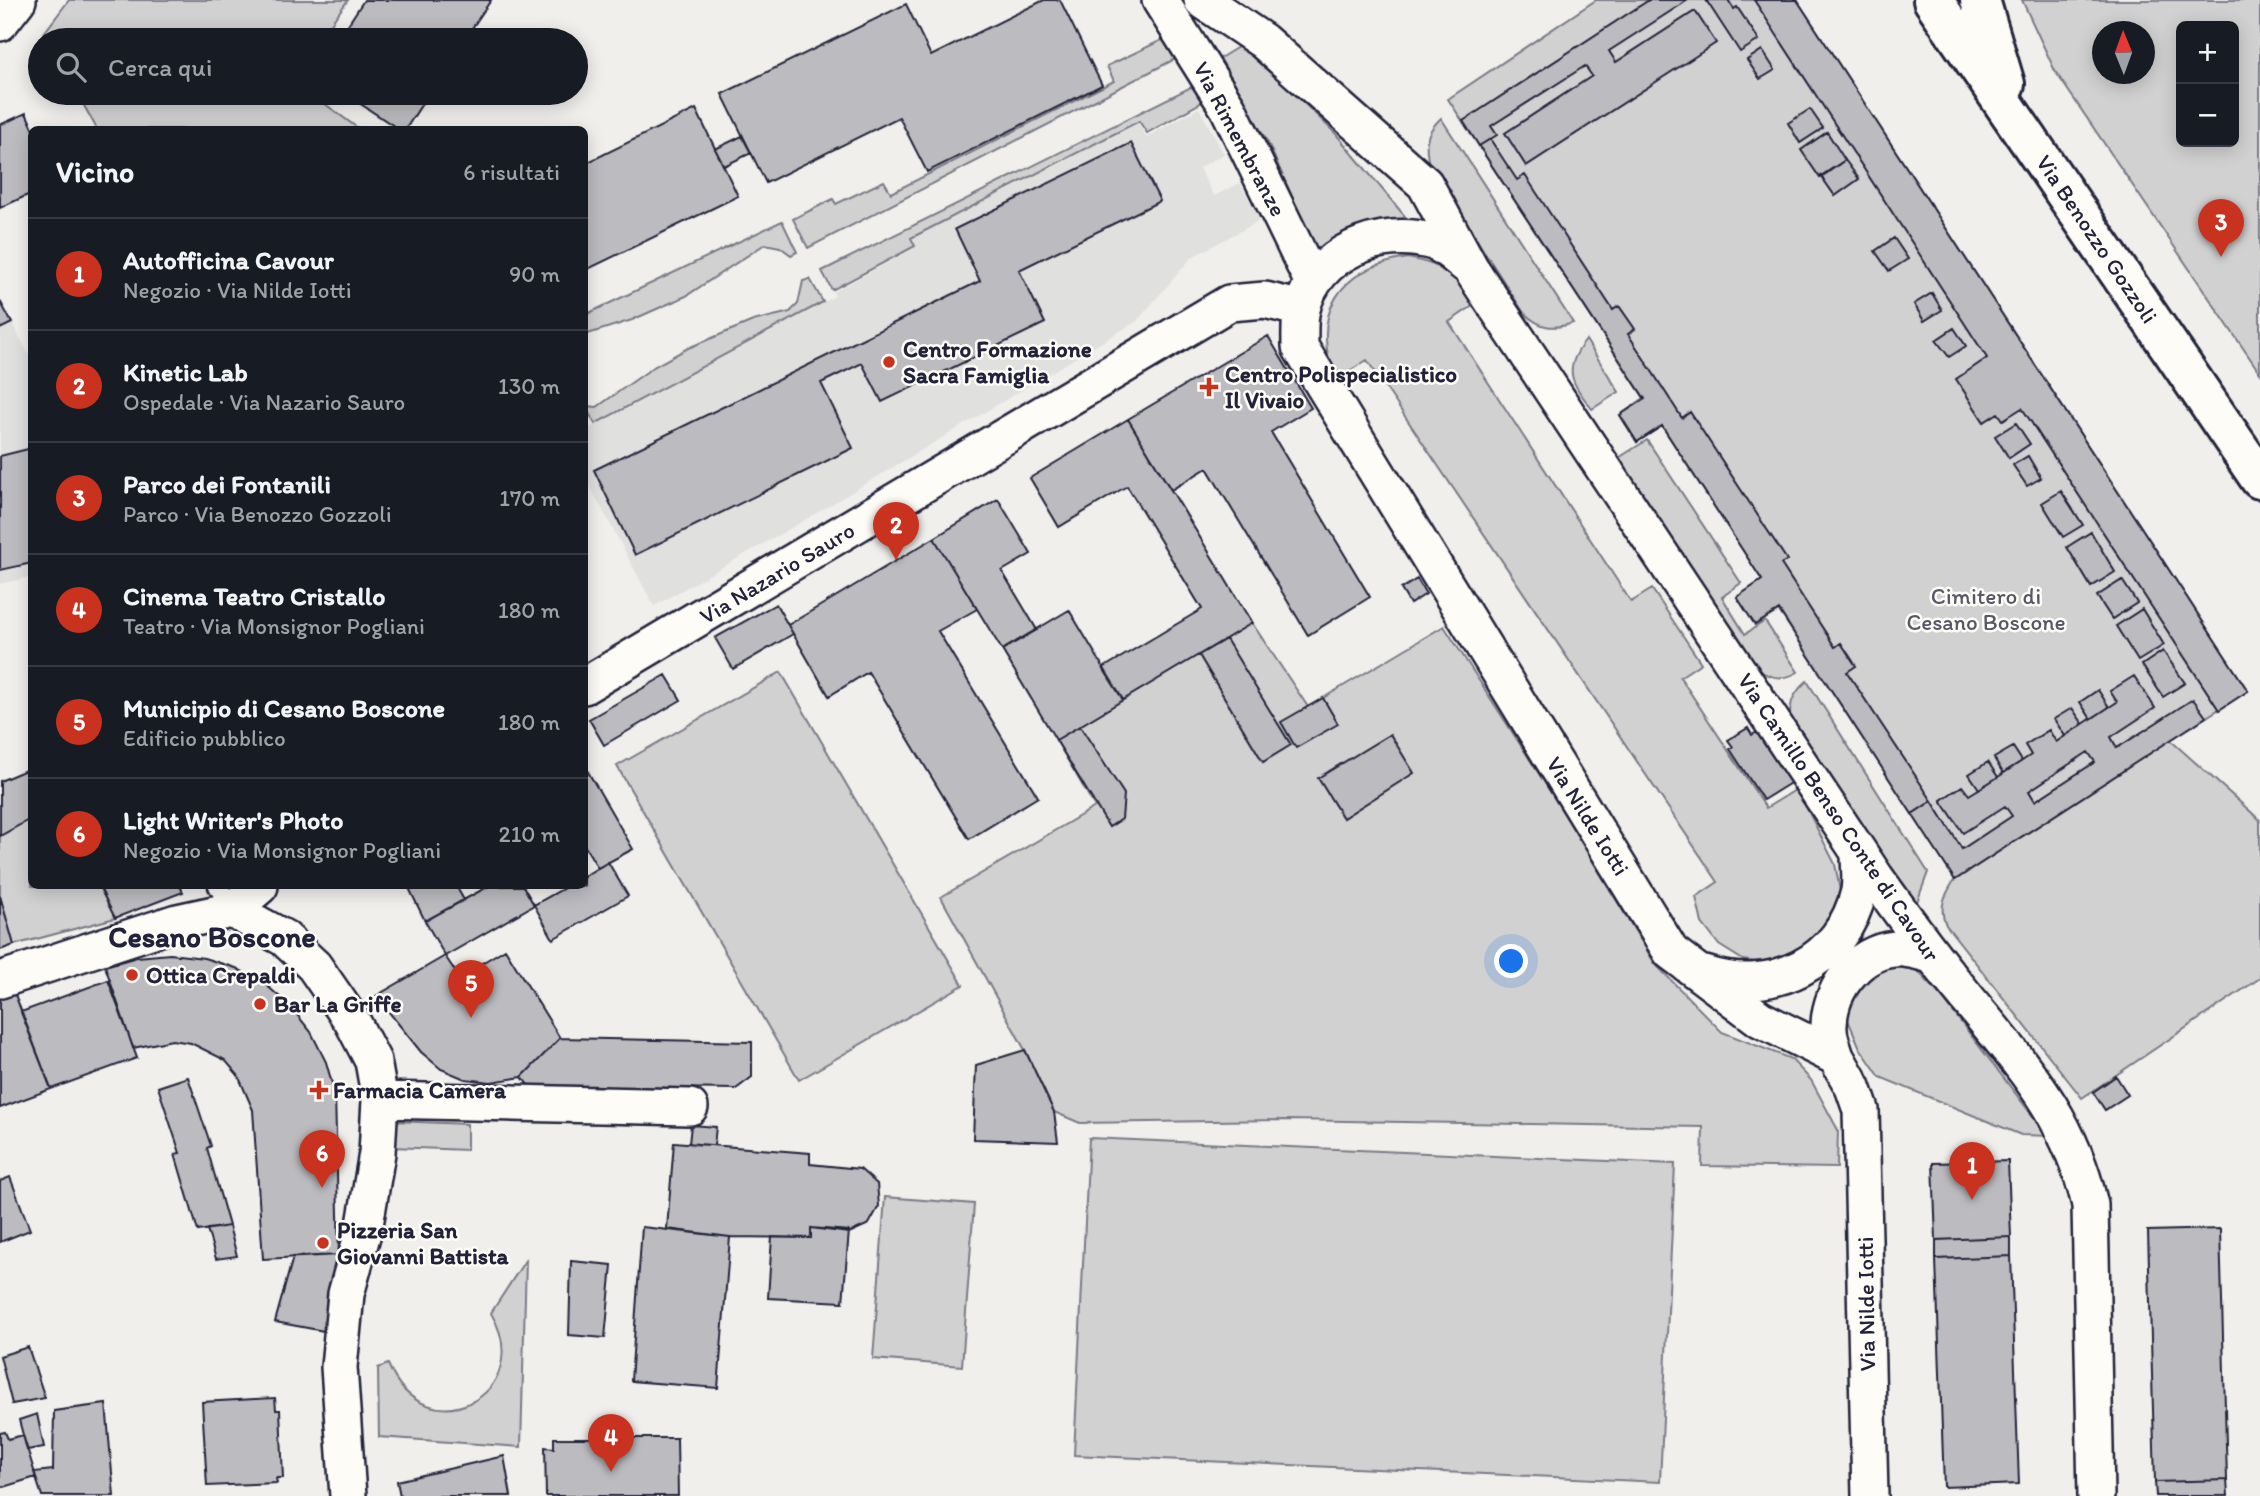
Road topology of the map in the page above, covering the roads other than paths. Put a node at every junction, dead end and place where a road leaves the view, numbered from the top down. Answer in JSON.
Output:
{"nodes":[{"id":1,"x":18,"y":0,"type":"edge"},
{"id":2,"x":1160,"y":0,"type":"edge"},
{"id":3,"x":1202,"y":0,"type":"edge"},
{"id":4,"x":1933,"y":0,"type":"edge"},
{"id":5,"x":1980,"y":0,"type":"edge"},
{"id":6,"x":0,"y":23,"type":"edge"},
{"id":7,"x":2016,"y":119,"type":"junction"},
{"id":8,"x":1471,"y":269,"type":"junction"},
{"id":9,"x":1307,"y":296,"type":"junction"},
{"id":10,"x":2260,"y":480,"type":"edge"},
{"id":11,"x":588,"y":684,"type":"edge"},
{"id":12,"x":1859,"y":853,"type":"junction"},
{"id":13,"x":251,"y":889,"type":"edge"},
{"id":14,"x":225,"y":898,"type":"edge"},
{"id":15,"x":1932,"y":955,"type":"junction"},
{"id":16,"x":1693,"y":970,"type":"junction"},
{"id":17,"x":0,"y":980,"type":"edge"},
{"id":18,"x":1836,"y":1057,"type":"junction"},
{"id":19,"x":380,"y":1100,"type":"junction"},
{"id":20,"x":690,"y":1107,"type":"dead end"},
{"id":21,"x":348,"y":1496,"type":"edge"},
{"id":22,"x":1871,"y":1496,"type":"edge"},
{"id":23,"x":2096,"y":1496,"type":"edge"}],
"edges":[{"from":1,"to":6,"type":"street"},
{"from":2,"to":9,"type":"street","name":"Via Rimembranze"},
{"from":3,"to":8,"type":"street","name":"Via Camillo Benso Conte di Cavour"},
{"from":4,"to":7,"type":"street","name":"Via Benozzo Gozzoli"},
{"from":5,"to":7,"type":"street"},
{"from":7,"to":10,"type":"street","name":"Via Benozzo Gozzoli"},
{"from":8,"to":9,"type":"street"},
{"from":8,"to":12,"type":"street","name":"Via Camillo Benso Conte di Cavour"},
{"from":9,"to":11,"type":"street","name":"Via Nazario Sauro"},
{"from":9,"to":16,"type":"street","name":"Via Nilde Iotti"},
{"from":12,"to":15,"type":"street","name":"Via Camillo Benso Conte di Cavour"},
{"from":12,"to":16,"type":"street"},
{"from":13,"to":14,"type":"street"},
{"from":14,"to":17,"type":"street"},
{"from":14,"to":19,"type":"street"},
{"from":15,"to":18,"type":"street"},
{"from":15,"to":23,"type":"street","name":"Via Camillo Benso Conte di Cavour"},
{"from":16,"to":18,"type":"street","name":"Via Nilde Iotti"},
{"from":18,"to":22,"type":"street","name":"Via Nilde Iotti"},
{"from":19,"to":20,"type":"street"},
{"from":19,"to":21,"type":"street"}]}
